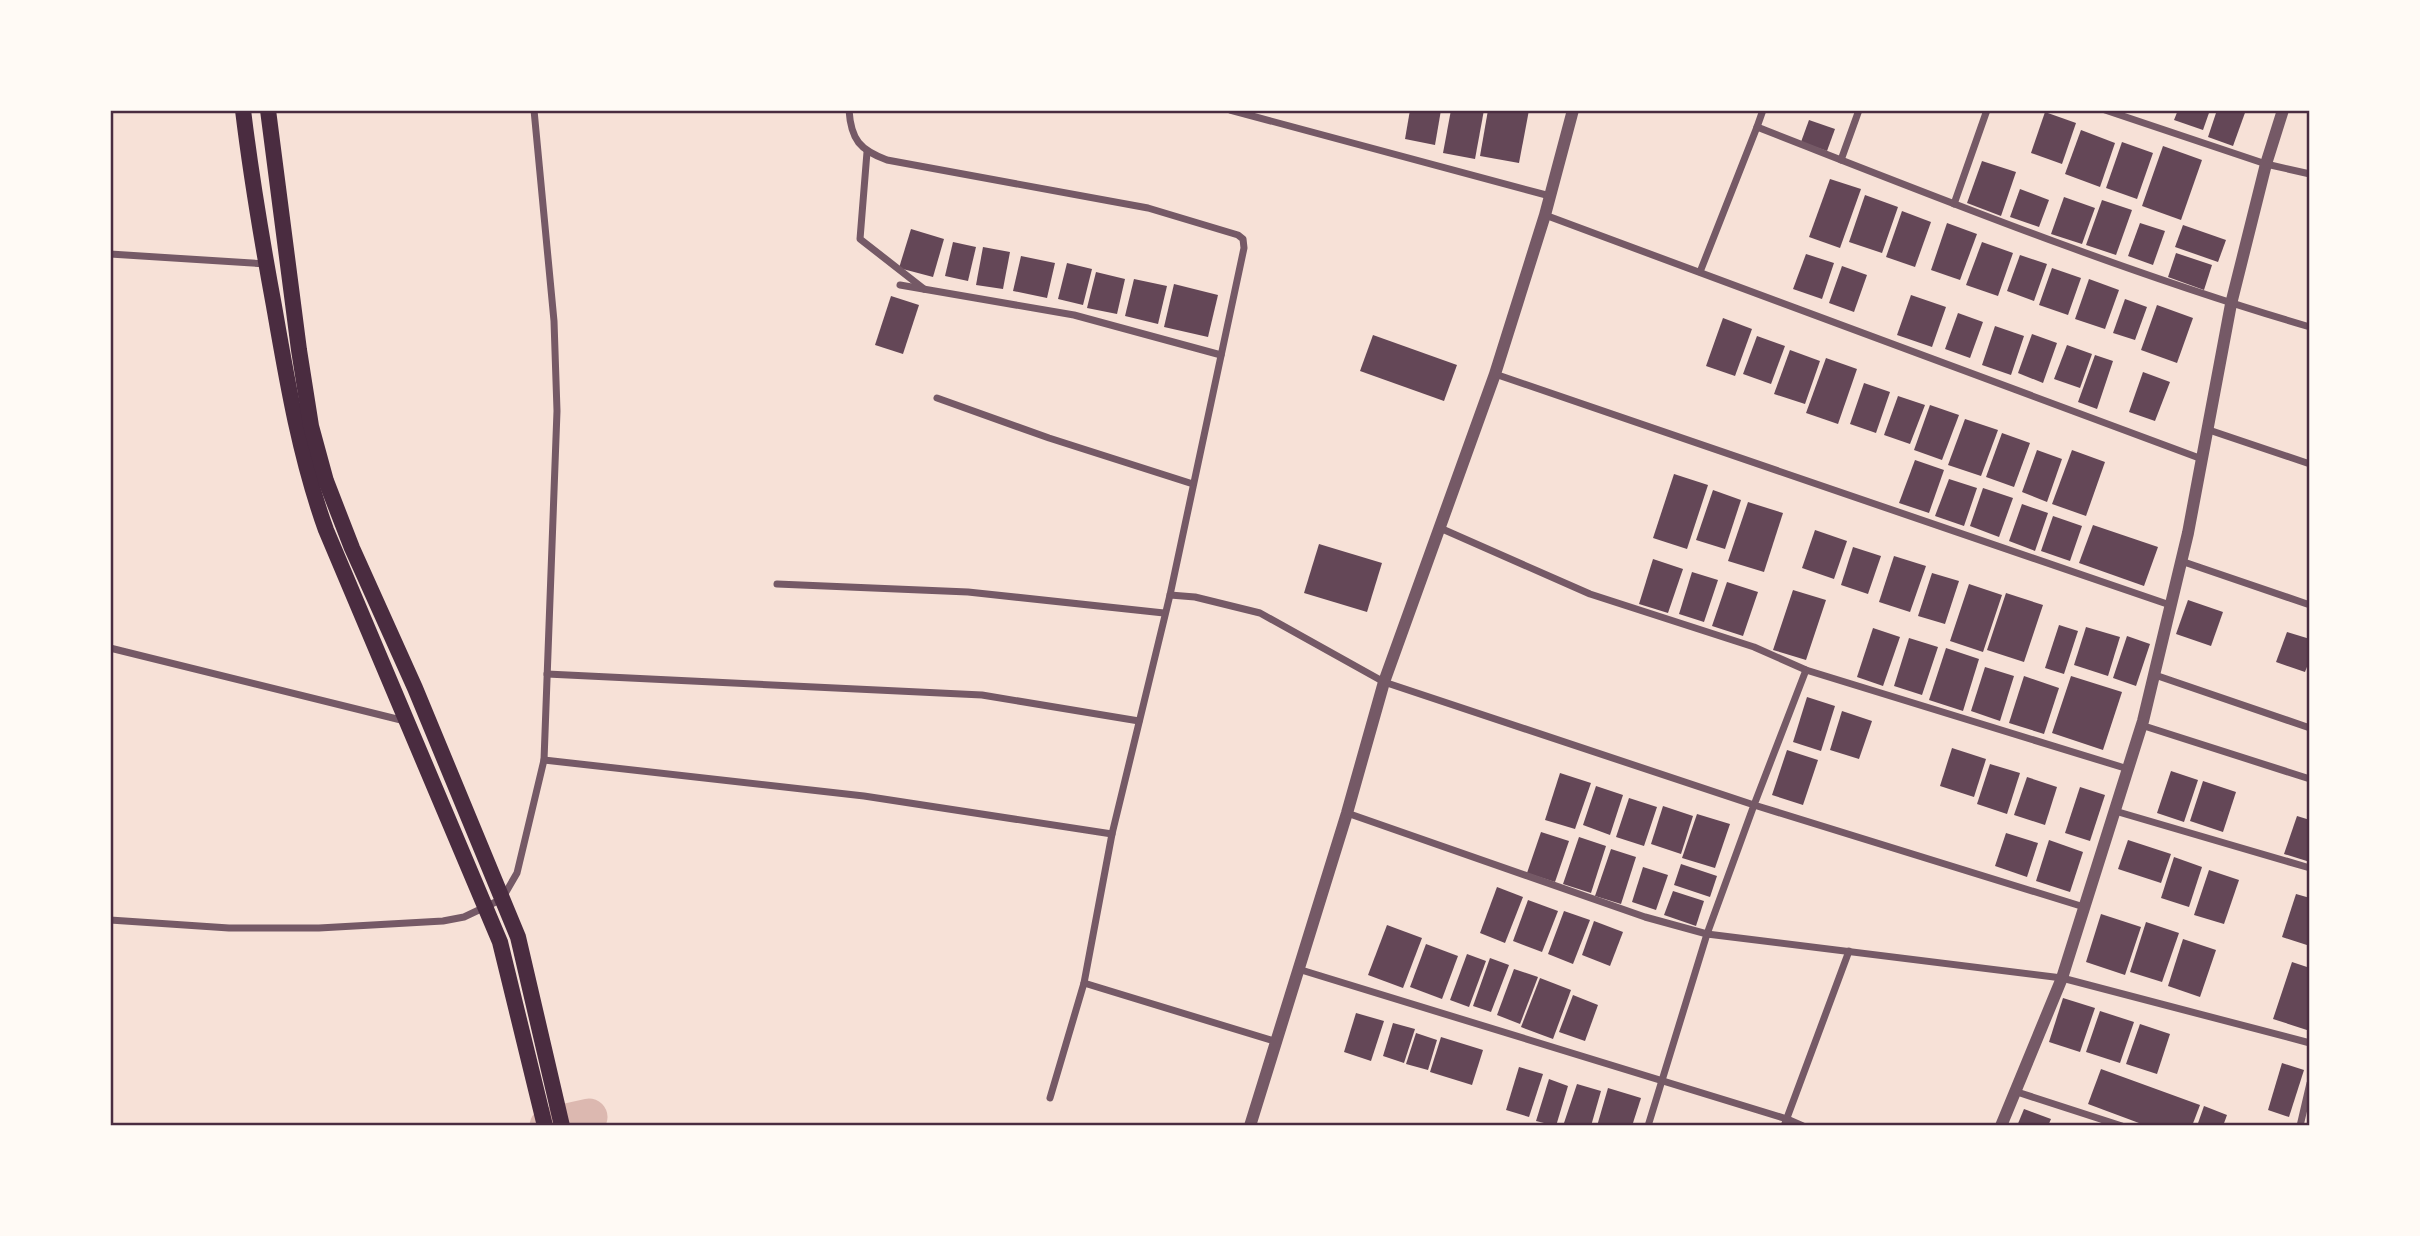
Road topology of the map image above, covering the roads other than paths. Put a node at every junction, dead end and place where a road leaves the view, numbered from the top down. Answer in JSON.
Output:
{"nodes":[{"id":1,"x":243,"y":110,"type":"edge"},
{"id":2,"x":268,"y":110,"type":"edge"},
{"id":3,"x":534,"y":110,"type":"edge"},
{"id":4,"x":849,"y":110,"type":"edge"},
{"id":5,"x":1230,"y":110,"type":"edge"},
{"id":6,"x":1573,"y":110,"type":"edge"},
{"id":7,"x":1763,"y":110,"type":"edge"},
{"id":8,"x":1859,"y":110,"type":"edge"},
{"id":9,"x":1987,"y":110,"type":"edge"},
{"id":10,"x":2105,"y":110,"type":"edge"},
{"id":11,"x":2283,"y":110,"type":"edge"},
{"id":12,"x":1259,"y":114,"type":"edge"},
{"id":13,"x":1757,"y":127,"type":"junction"},
{"id":14,"x":867,"y":152,"type":"junction"},
{"id":15,"x":1841,"y":160,"type":"junction"},
{"id":16,"x":2266,"y":164,"type":"junction"},
{"id":17,"x":2310,"y":174,"type":"edge"},
{"id":18,"x":1550,"y":196,"type":"junction"},
{"id":19,"x":1954,"y":204,"type":"junction"},
{"id":20,"x":1545,"y":215,"type":"junction"},
{"id":21,"x":110,"y":254,"type":"edge"},
{"id":22,"x":267,"y":264,"type":"junction"},
{"id":23,"x":1700,"y":272,"type":"junction"},
{"id":24,"x":901,"y":285,"type":"dead end"},
{"id":25,"x":925,"y":289,"type":"junction"},
{"id":26,"x":2231,"y":304,"type":"junction"},
{"id":27,"x":2310,"y":327,"type":"edge"},
{"id":28,"x":1221,"y":355,"type":"junction"},
{"id":29,"x":1495,"y":374,"type":"junction"},
{"id":30,"x":937,"y":398,"type":"dead end"},
{"id":31,"x":2208,"y":430,"type":"junction"},
{"id":32,"x":311,"y":452,"type":"junction"},
{"id":33,"x":2203,"y":459,"type":"junction"},
{"id":34,"x":2310,"y":464,"type":"edge"},
{"id":35,"x":1194,"y":484,"type":"junction"},
{"id":36,"x":1440,"y":528,"type":"junction"},
{"id":37,"x":2181,"y":561,"type":"junction"},
{"id":38,"x":777,"y":584,"type":"dead end"},
{"id":39,"x":1170,"y":595,"type":"junction"},
{"id":40,"x":2170,"y":605,"type":"junction"},
{"id":41,"x":2310,"y":605,"type":"edge"},
{"id":42,"x":1164,"y":613,"type":"junction"},
{"id":43,"x":110,"y":648,"type":"edge"},
{"id":44,"x":1806,"y":670,"type":"junction"},
{"id":45,"x":547,"y":674,"type":"junction"},
{"id":46,"x":2155,"y":675,"type":"junction"},
{"id":47,"x":1384,"y":682,"type":"junction"},
{"id":48,"x":405,"y":720,"type":"junction"},
{"id":49,"x":1139,"y":720,"type":"junction"},
{"id":50,"x":2141,"y":725,"type":"junction"},
{"id":51,"x":2310,"y":728,"type":"edge"},
{"id":52,"x":544,"y":760,"type":"junction"},
{"id":53,"x":2128,"y":769,"type":"junction"},
{"id":54,"x":2310,"y":779,"type":"edge"},
{"id":55,"x":1754,"y":805,"type":"junction"},
{"id":56,"x":2115,"y":811,"type":"junction"},
{"id":57,"x":1347,"y":813,"type":"junction"},
{"id":58,"x":1112,"y":834,"type":"junction"},
{"id":59,"x":2310,"y":868,"type":"edge"},
{"id":60,"x":502,"y":899,"type":"junction"},
{"id":61,"x":2084,"y":906,"type":"junction"},
{"id":62,"x":485,"y":909,"type":"junction"},
{"id":63,"x":110,"y":920,"type":"edge"},
{"id":64,"x":1707,"y":934,"type":"junction"},
{"id":65,"x":1849,"y":951,"type":"junction"},
{"id":66,"x":1298,"y":969,"type":"junction"},
{"id":67,"x":2062,"y":978,"type":"junction"},
{"id":68,"x":1084,"y":982,"type":"junction"},
{"id":69,"x":1275,"y":1041,"type":"junction"},
{"id":70,"x":2310,"y":1043,"type":"edge"},
{"id":71,"x":1662,"y":1082,"type":"junction"},
{"id":72,"x":2310,"y":1083,"type":"edge"},
{"id":73,"x":2014,"y":1091,"type":"junction"},
{"id":74,"x":1050,"y":1098,"type":"dead end"},
{"id":75,"x":542,"y":1118,"type":"edge"},
{"id":76,"x":1786,"y":1122,"type":"edge"},
{"id":77,"x":562,"y":1126,"type":"edge"},
{"id":78,"x":1250,"y":1126,"type":"edge"},
{"id":79,"x":1648,"y":1126,"type":"edge"},
{"id":80,"x":1803,"y":1126,"type":"edge"},
{"id":81,"x":2001,"y":1126,"type":"edge"},
{"id":82,"x":2122,"y":1126,"type":"edge"},
{"id":83,"x":2300,"y":1126,"type":"edge"}],
"edges":[{"from":1,"to":22,"type":"main road"},
{"from":2,"to":32,"type":"main road"},
{"from":3,"to":45,"type":"street"},
{"from":4,"to":14,"type":"street"},
{"from":5,"to":12,"type":"street"},
{"from":6,"to":18,"type":"street"},
{"from":7,"to":13,"type":"street"},
{"from":8,"to":15,"type":"street"},
{"from":9,"to":19,"type":"street"},
{"from":10,"to":16,"type":"street"},
{"from":11,"to":16,"type":"street"},
{"from":12,"to":18,"type":"street"},
{"from":13,"to":15,"type":"street"},
{"from":13,"to":23,"type":"street"},
{"from":14,"to":25,"type":"street"},
{"from":14,"to":28,"type":"street"},
{"from":15,"to":19,"type":"street"},
{"from":16,"to":17,"type":"street"},
{"from":16,"to":26,"type":"street"},
{"from":18,"to":20,"type":"street"},
{"from":19,"to":26,"type":"street"},
{"from":20,"to":23,"type":"street"},
{"from":20,"to":29,"type":"street"},
{"from":21,"to":22,"type":"street"},
{"from":22,"to":32,"type":"main road"},
{"from":23,"to":33,"type":"street"},
{"from":24,"to":25,"type":"street"},
{"from":25,"to":28,"type":"street"},
{"from":26,"to":27,"type":"street"},
{"from":26,"to":31,"type":"street"},
{"from":28,"to":35,"type":"street"},
{"from":29,"to":36,"type":"street"},
{"from":29,"to":40,"type":"street"},
{"from":30,"to":35,"type":"street"},
{"from":31,"to":33,"type":"street"},
{"from":31,"to":34,"type":"street"},
{"from":32,"to":48,"type":"main road"},
{"from":32,"to":60,"type":"main road"},
{"from":33,"to":37,"type":"street"},
{"from":35,"to":39,"type":"street"},
{"from":36,"to":44,"type":"street"},
{"from":36,"to":47,"type":"street"},
{"from":37,"to":40,"type":"street"},
{"from":37,"to":41,"type":"street"},
{"from":38,"to":42,"type":"street"},
{"from":39,"to":42,"type":"street"},
{"from":39,"to":47,"type":"street"},
{"from":40,"to":46,"type":"street"},
{"from":42,"to":49,"type":"street"},
{"from":43,"to":48,"type":"street"},
{"from":44,"to":53,"type":"street"},
{"from":44,"to":55,"type":"street"},
{"from":45,"to":49,"type":"street"},
{"from":45,"to":52,"type":"street"},
{"from":46,"to":50,"type":"street"},
{"from":46,"to":51,"type":"street"},
{"from":47,"to":55,"type":"street"},
{"from":47,"to":57,"type":"street"},
{"from":48,"to":62,"type":"main road"},
{"from":49,"to":58,"type":"street"},
{"from":50,"to":53,"type":"street"},
{"from":50,"to":54,"type":"street"},
{"from":52,"to":58,"type":"street"},
{"from":52,"to":60,"type":"street"},
{"from":53,"to":56,"type":"street"},
{"from":55,"to":61,"type":"street"},
{"from":55,"to":64,"type":"street"},
{"from":56,"to":59,"type":"street"},
{"from":56,"to":61,"type":"street"},
{"from":57,"to":64,"type":"street"},
{"from":57,"to":66,"type":"street"},
{"from":58,"to":68,"type":"street"},
{"from":60,"to":62,"type":"street"},
{"from":60,"to":77,"type":"main road"},
{"from":61,"to":67,"type":"street"},
{"from":62,"to":63,"type":"street"},
{"from":62,"to":75,"type":"main road"},
{"from":64,"to":65,"type":"street"},
{"from":64,"to":71,"type":"street"},
{"from":65,"to":67,"type":"street"},
{"from":65,"to":76,"type":"street"},
{"from":66,"to":69,"type":"street"},
{"from":66,"to":71,"type":"street"},
{"from":67,"to":70,"type":"street"},
{"from":67,"to":73,"type":"street"},
{"from":68,"to":69,"type":"street"},
{"from":68,"to":74,"type":"street"},
{"from":69,"to":78,"type":"street"},
{"from":71,"to":76,"type":"street"},
{"from":71,"to":79,"type":"street"},
{"from":72,"to":83,"type":"street"},
{"from":73,"to":81,"type":"street"},
{"from":73,"to":82,"type":"street"},
{"from":76,"to":80,"type":"street"}]}
